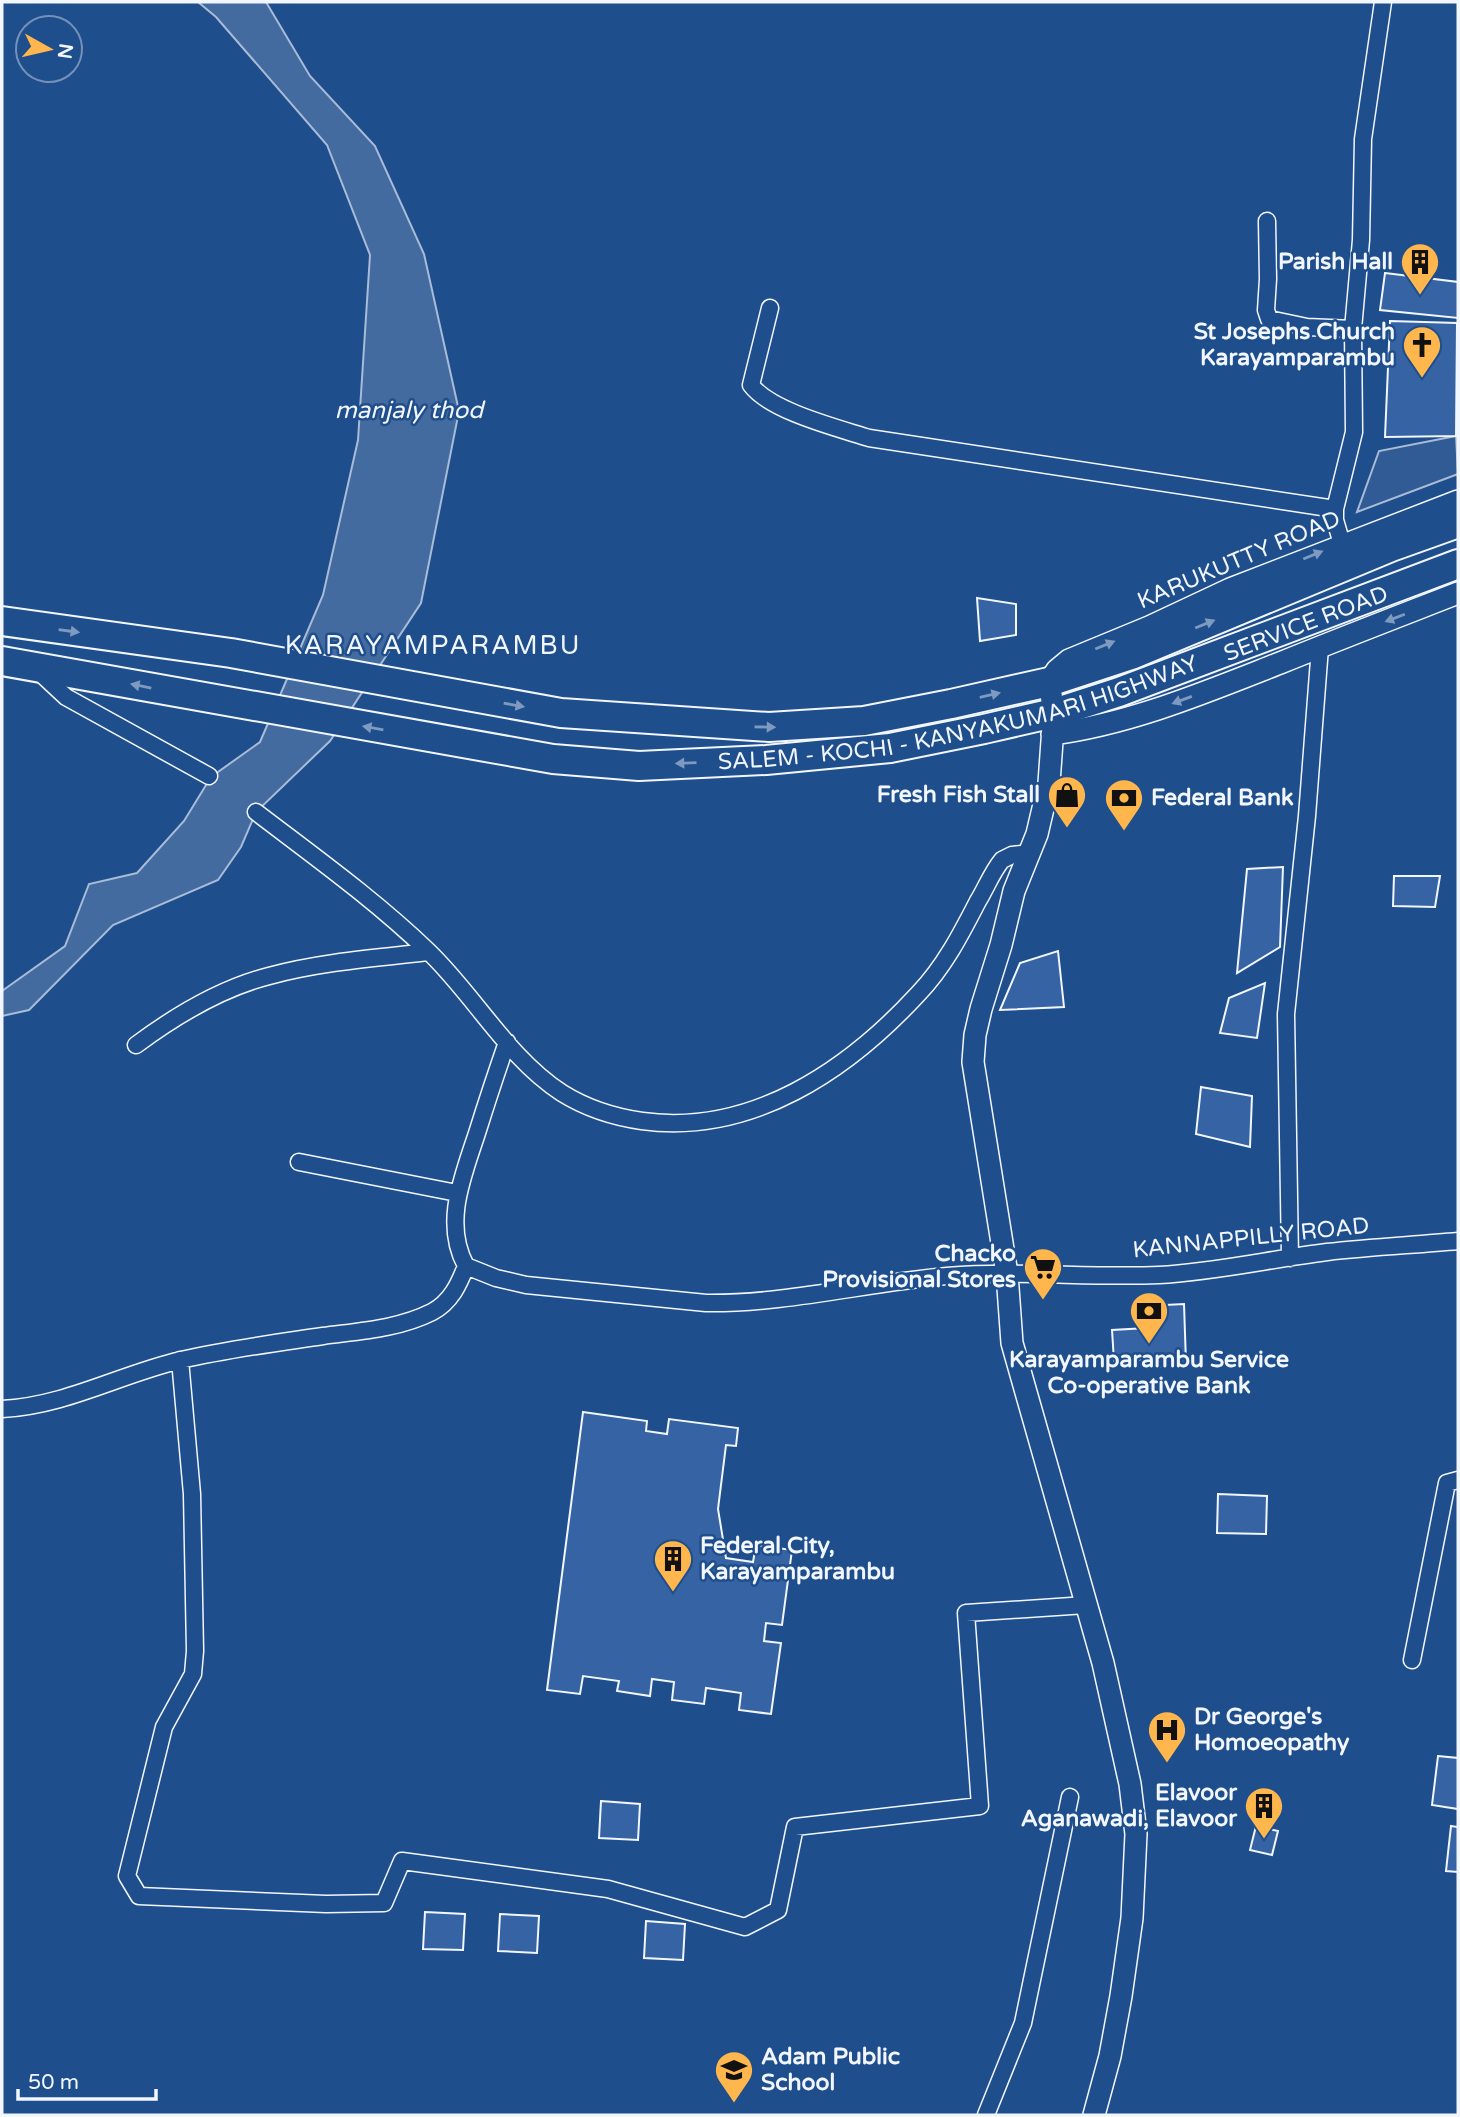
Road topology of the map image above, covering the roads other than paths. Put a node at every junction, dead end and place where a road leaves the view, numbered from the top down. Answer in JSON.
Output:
{"nodes":[{"id":1,"x":1382,"y":2,"type":"edge"},
{"id":2,"x":1267,"y":221,"type":"dead end"},
{"id":3,"x":770,"y":308,"type":"dead end"},
{"id":4,"x":1353,"y":329,"type":"junction"},
{"id":5,"x":1458,"y":501,"type":"edge"},
{"id":6,"x":1335,"y":509,"type":"junction"},
{"id":7,"x":1458,"y":523,"type":"edge"},
{"id":8,"x":1342,"y":544,"type":"junction"},
{"id":9,"x":1458,"y":564,"type":"edge"},
{"id":10,"x":1458,"y":593,"type":"edge"},
{"id":11,"x":2,"y":621,"type":"edge"},
{"id":12,"x":1320,"y":647,"type":"junction"},
{"id":13,"x":2,"y":661,"type":"edge"},
{"id":14,"x":31,"y":664,"type":"junction"},
{"id":15,"x":1049,"y":682,"type":"junction"},
{"id":16,"x":1053,"y":724,"type":"junction"},
{"id":17,"x":209,"y":776,"type":"dead end"},
{"id":18,"x":256,"y":812,"type":"dead end"},
{"id":19,"x":1031,"y":853,"type":"junction"},
{"id":20,"x":429,"y":952,"type":"junction"},
{"id":21,"x":507,"y":1042,"type":"junction"},
{"id":22,"x":136,"y":1045,"type":"dead end"},
{"id":23,"x":299,"y":1162,"type":"dead end"},
{"id":24,"x":457,"y":1193,"type":"junction"},
{"id":25,"x":1458,"y":1241,"type":"edge"},
{"id":26,"x":1290,"y":1258,"type":"junction"},
{"id":27,"x":466,"y":1266,"type":"junction"},
{"id":28,"x":1007,"y":1274,"type":"junction"},
{"id":29,"x":180,"y":1360,"type":"junction"},
{"id":30,"x":2,"y":1409,"type":"edge"},
{"id":31,"x":1458,"y":1480,"type":"edge"},
{"id":32,"x":1086,"y":1605,"type":"junction"},
{"id":33,"x":1412,"y":1660,"type":"dead end"},
{"id":34,"x":1070,"y":1797,"type":"dead end"},
{"id":35,"x":986,"y":2115,"type":"edge"},
{"id":36,"x":1094,"y":2115,"type":"edge"}],
"edges":[{"from":1,"to":4,"type":"street"},
{"from":2,"to":4,"type":"street"},
{"from":3,"to":6,"type":"street"},
{"from":4,"to":6,"type":"street"},
{"from":5,"to":8,"type":"street","name":"KARUKUTTY ROAD"},
{"from":6,"to":8,"type":"street"},
{"from":15,"to":7,"type":"highway","name":"SALEM - KOCHI - KANYAKUMARI HIGHWAY","one_way":true},
{"from":15,"to":8,"type":"street","name":"KARUKUTTY ROAD","one_way":true},
{"from":9,"to":16,"type":"highway","name":"SALEM - KOCHI - KANYAKUMARI HIGHWAY"},
{"from":10,"to":12,"type":"street","name":"SERVICE ROAD","one_way":true},
{"from":11,"to":15,"type":"highway","name":"SALEM - KOCHI - KANYAKUMARI HIGHWAY","one_way":true},
{"from":12,"to":16,"type":"street","name":"SERVICE ROAD","one_way":true},
{"from":12,"to":26,"type":"street"},
{"from":13,"to":14,"type":"highway"},
{"from":16,"to":14,"type":"highway","name":"SALEM - KOCHI - KANYAKUMARI HIGHWAY","one_way":true},
{"from":14,"to":17,"type":"street"},
{"from":15,"to":16,"type":"street"},
{"from":16,"to":19,"type":"street"},
{"from":18,"to":20,"type":"street"},
{"from":19,"to":21,"type":"street"},
{"from":19,"to":28,"type":"street"},
{"from":20,"to":21,"type":"street"},
{"from":20,"to":22,"type":"street"},
{"from":21,"to":24,"type":"street"},
{"from":23,"to":24,"type":"street"},
{"from":24,"to":27,"type":"street"},
{"from":25,"to":26,"type":"street","name":"KANNAPPILLY ROAD"},
{"from":26,"to":28,"type":"street","name":"KANNAPPILLY ROAD"},
{"from":27,"to":28,"type":"street","name":"KANNAPPILLY ROAD"},
{"from":27,"to":29,"type":"street"},
{"from":28,"to":32,"type":"street"},
{"from":29,"to":30,"type":"street"},
{"from":29,"to":32,"type":"street"},
{"from":31,"to":33,"type":"street"},
{"from":32,"to":36,"type":"street"},
{"from":34,"to":35,"type":"street"}]}
